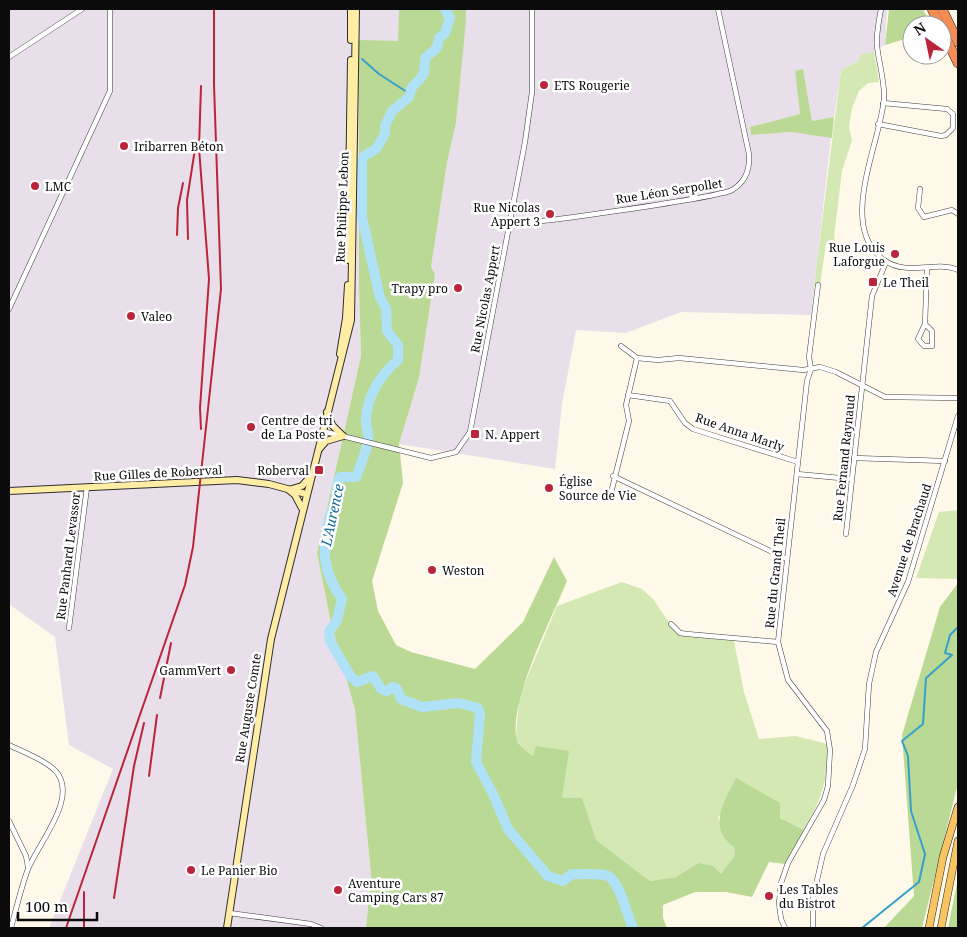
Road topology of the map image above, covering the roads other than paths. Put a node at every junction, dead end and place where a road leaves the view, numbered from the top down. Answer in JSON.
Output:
{"nodes":[{"id":1,"x":82,"y":9,"type":"edge"},
{"id":2,"x":110,"y":9,"type":"edge"},
{"id":3,"x":351,"y":9,"type":"edge"},
{"id":4,"x":356,"y":9,"type":"edge"},
{"id":5,"x":532,"y":9,"type":"edge"},
{"id":6,"x":718,"y":9,"type":"edge"},
{"id":7,"x":881,"y":9,"type":"edge"},
{"id":8,"x":942,"y":9,"type":"edge"},
{"id":9,"x":958,"y":42,"type":"edge"},
{"id":10,"x":952,"y":51,"type":"edge"},
{"id":11,"x":9,"y":57,"type":"edge"},
{"id":12,"x":958,"y":63,"type":"edge"},
{"id":13,"x":883,"y":103,"type":"junction"},
{"id":14,"x":878,"y":124,"type":"junction"},
{"id":15,"x":920,"y":189,"type":"dead end"},
{"id":16,"x":958,"y":214,"type":"edge"},
{"id":17,"x":509,"y":223,"type":"junction"},
{"id":18,"x":886,"y":262,"type":"junction"},
{"id":19,"x":927,"y":268,"type":"junction"},
{"id":20,"x":958,"y":270,"type":"edge"},
{"id":21,"x":818,"y":285,"type":"dead end"},
{"id":22,"x":9,"y":309,"type":"edge"},
{"id":23,"x":925,"y":324,"type":"junction"},
{"id":24,"x":621,"y":346,"type":"dead end"},
{"id":25,"x":637,"y":358,"type":"junction"},
{"id":26,"x":811,"y":369,"type":"junction"},
{"id":27,"x":862,"y":385,"type":"junction"},
{"id":28,"x":628,"y":394,"type":"junction"},
{"id":29,"x":958,"y":398,"type":"edge"},
{"id":30,"x":330,"y":403,"type":"junction"},
{"id":31,"x":327,"y":411,"type":"junction"},
{"id":32,"x":958,"y":416,"type":"edge"},
{"id":33,"x":322,"y":432,"type":"junction"},
{"id":34,"x":342,"y":436,"type":"junction"},
{"id":35,"x":317,"y":452,"type":"junction"},
{"id":36,"x":854,"y":458,"type":"junction"},
{"id":37,"x":945,"y":461,"type":"junction"},
{"id":38,"x":798,"y":462,"type":"junction"},
{"id":39,"x":797,"y":474,"type":"junction"},
{"id":40,"x":311,"y":476,"type":"junction"},
{"id":41,"x":613,"y":476,"type":"junction"},
{"id":42,"x":851,"y":478,"type":"junction"},
{"id":43,"x":86,"y":487,"type":"junction"},
{"id":44,"x":288,"y":490,"type":"junction"},
{"id":45,"x":9,"y":491,"type":"edge"},
{"id":46,"x":611,"y":493,"type":"dead end"},
{"id":47,"x":306,"y":494,"type":"junction"},
{"id":48,"x":303,"y":510,"type":"junction"},
{"id":49,"x":846,"y":534,"type":"dead end"},
{"id":50,"x":787,"y":559,"type":"junction"},
{"id":51,"x":671,"y":624,"type":"dead end"},
{"id":52,"x":68,"y":628,"type":"dead end"},
{"id":53,"x":778,"y":642,"type":"junction"},
{"id":54,"x":9,"y":745,"type":"edge"},
{"id":55,"x":958,"y":807,"type":"edge"},
{"id":56,"x":9,"y":821,"type":"edge"},
{"id":57,"x":958,"y":841,"type":"edge"},
{"id":58,"x":28,"y":869,"type":"junction"},
{"id":59,"x":230,"y":913,"type":"junction"},
{"id":60,"x":11,"y":928,"type":"edge"},
{"id":61,"x":227,"y":928,"type":"edge"},
{"id":62,"x":321,"y":928,"type":"edge"},
{"id":63,"x":785,"y":928,"type":"edge"},
{"id":64,"x":813,"y":928,"type":"edge"},
{"id":65,"x":929,"y":928,"type":"edge"},
{"id":66,"x":941,"y":928,"type":"edge"}],
"edges":[{"from":1,"to":11,"type":"street"},
{"from":2,"to":22,"type":"street"},
{"from":3,"to":30,"type":"street","name":"Rue Philippe Lebon"},
{"from":4,"to":30,"type":"street","name":"Rue Philippe Lebon"},
{"from":5,"to":17,"type":"street","name":"Rue Nicolas Appert"},
{"from":6,"to":17,"type":"street","name":"Rue Léon Serpollet"},
{"from":7,"to":13,"type":"street"},
{"from":8,"to":9,"type":"highway"},
{"from":10,"to":12,"type":"highway"},
{"from":13,"to":14,"type":"street"},
{"from":13,"to":14,"type":"street"},
{"from":14,"to":18,"type":"street"},
{"from":15,"to":16,"type":"street"},
{"from":17,"to":34,"type":"street","name":"Rue Nicolas Appert"},
{"from":18,"to":19,"type":"street"},
{"from":18,"to":27,"type":"street","name":"Rue Fernand Raynaud"},
{"from":19,"to":20,"type":"street"},
{"from":19,"to":23,"type":"street"},
{"from":21,"to":26,"type":"street","name":"Rue du Grand Theil"},
{"from":23,"to":23,"type":"street"},
{"from":24,"to":25,"type":"street"},
{"from":25,"to":26,"type":"street"},
{"from":25,"to":28,"type":"street"},
{"from":26,"to":27,"type":"street"},
{"from":26,"to":38,"type":"street","name":"Rue du Grand Theil"},
{"from":27,"to":29,"type":"street"},
{"from":27,"to":36,"type":"street","name":"Rue Fernand Raynaud"},
{"from":28,"to":38,"type":"street","name":"Rue Anna Marly"},
{"from":28,"to":41,"type":"street"},
{"from":30,"to":31,"type":"street","name":"Rue Philippe Lebon"},
{"from":31,"to":33,"type":"street","name":"Rue Philippe Lebon"},
{"from":31,"to":34,"type":"street"},
{"from":32,"to":37,"type":"street","name":"Avenue de Brachaud"},
{"from":33,"to":34,"type":"street","name":"Rue Nicolas Appert"},
{"from":33,"to":35,"type":"street","name":"Rue Philippe Lebon"},
{"from":34,"to":35,"type":"street"},
{"from":35,"to":40,"type":"street","name":"Rue Philippe Lebon"},
{"from":36,"to":37,"type":"street"},
{"from":36,"to":42,"type":"street","name":"Rue Fernand Raynaud"},
{"from":37,"to":64,"type":"street","name":"Avenue de Brachaud"},
{"from":38,"to":39,"type":"street","name":"Rue du Grand Theil"},
{"from":39,"to":42,"type":"street"},
{"from":39,"to":50,"type":"street","name":"Rue du Grand Theil"},
{"from":40,"to":44,"type":"street"},
{"from":40,"to":47,"type":"street","name":"Rue Philippe Lebon"},
{"from":41,"to":46,"type":"street"},
{"from":41,"to":50,"type":"street"},
{"from":42,"to":49,"type":"street","name":"Rue Fernand Raynaud"},
{"from":43,"to":44,"type":"street","name":"Rue Gilles de Roberval"},
{"from":43,"to":45,"type":"street","name":"Rue Gilles de Roberval"},
{"from":43,"to":52,"type":"street","name":"Rue Panhard Levassor"},
{"from":44,"to":47,"type":"street","name":"Rue Gilles de Roberval"},
{"from":44,"to":48,"type":"street"},
{"from":47,"to":48,"type":"street","name":"Rue Auguste Comte"},
{"from":48,"to":59,"type":"street","name":"Rue Auguste Comte"},
{"from":50,"to":53,"type":"street","name":"Rue du Grand Theil"},
{"from":51,"to":53,"type":"street"},
{"from":53,"to":63,"type":"street","name":"Rue du Grand Theil"},
{"from":54,"to":58,"type":"street"},
{"from":55,"to":65,"type":"main road"},
{"from":56,"to":58,"type":"street"},
{"from":57,"to":66,"type":"main road"},
{"from":58,"to":60,"type":"street"},
{"from":59,"to":61,"type":"street","name":"Rue Auguste Comte"},
{"from":59,"to":62,"type":"street"}]}
